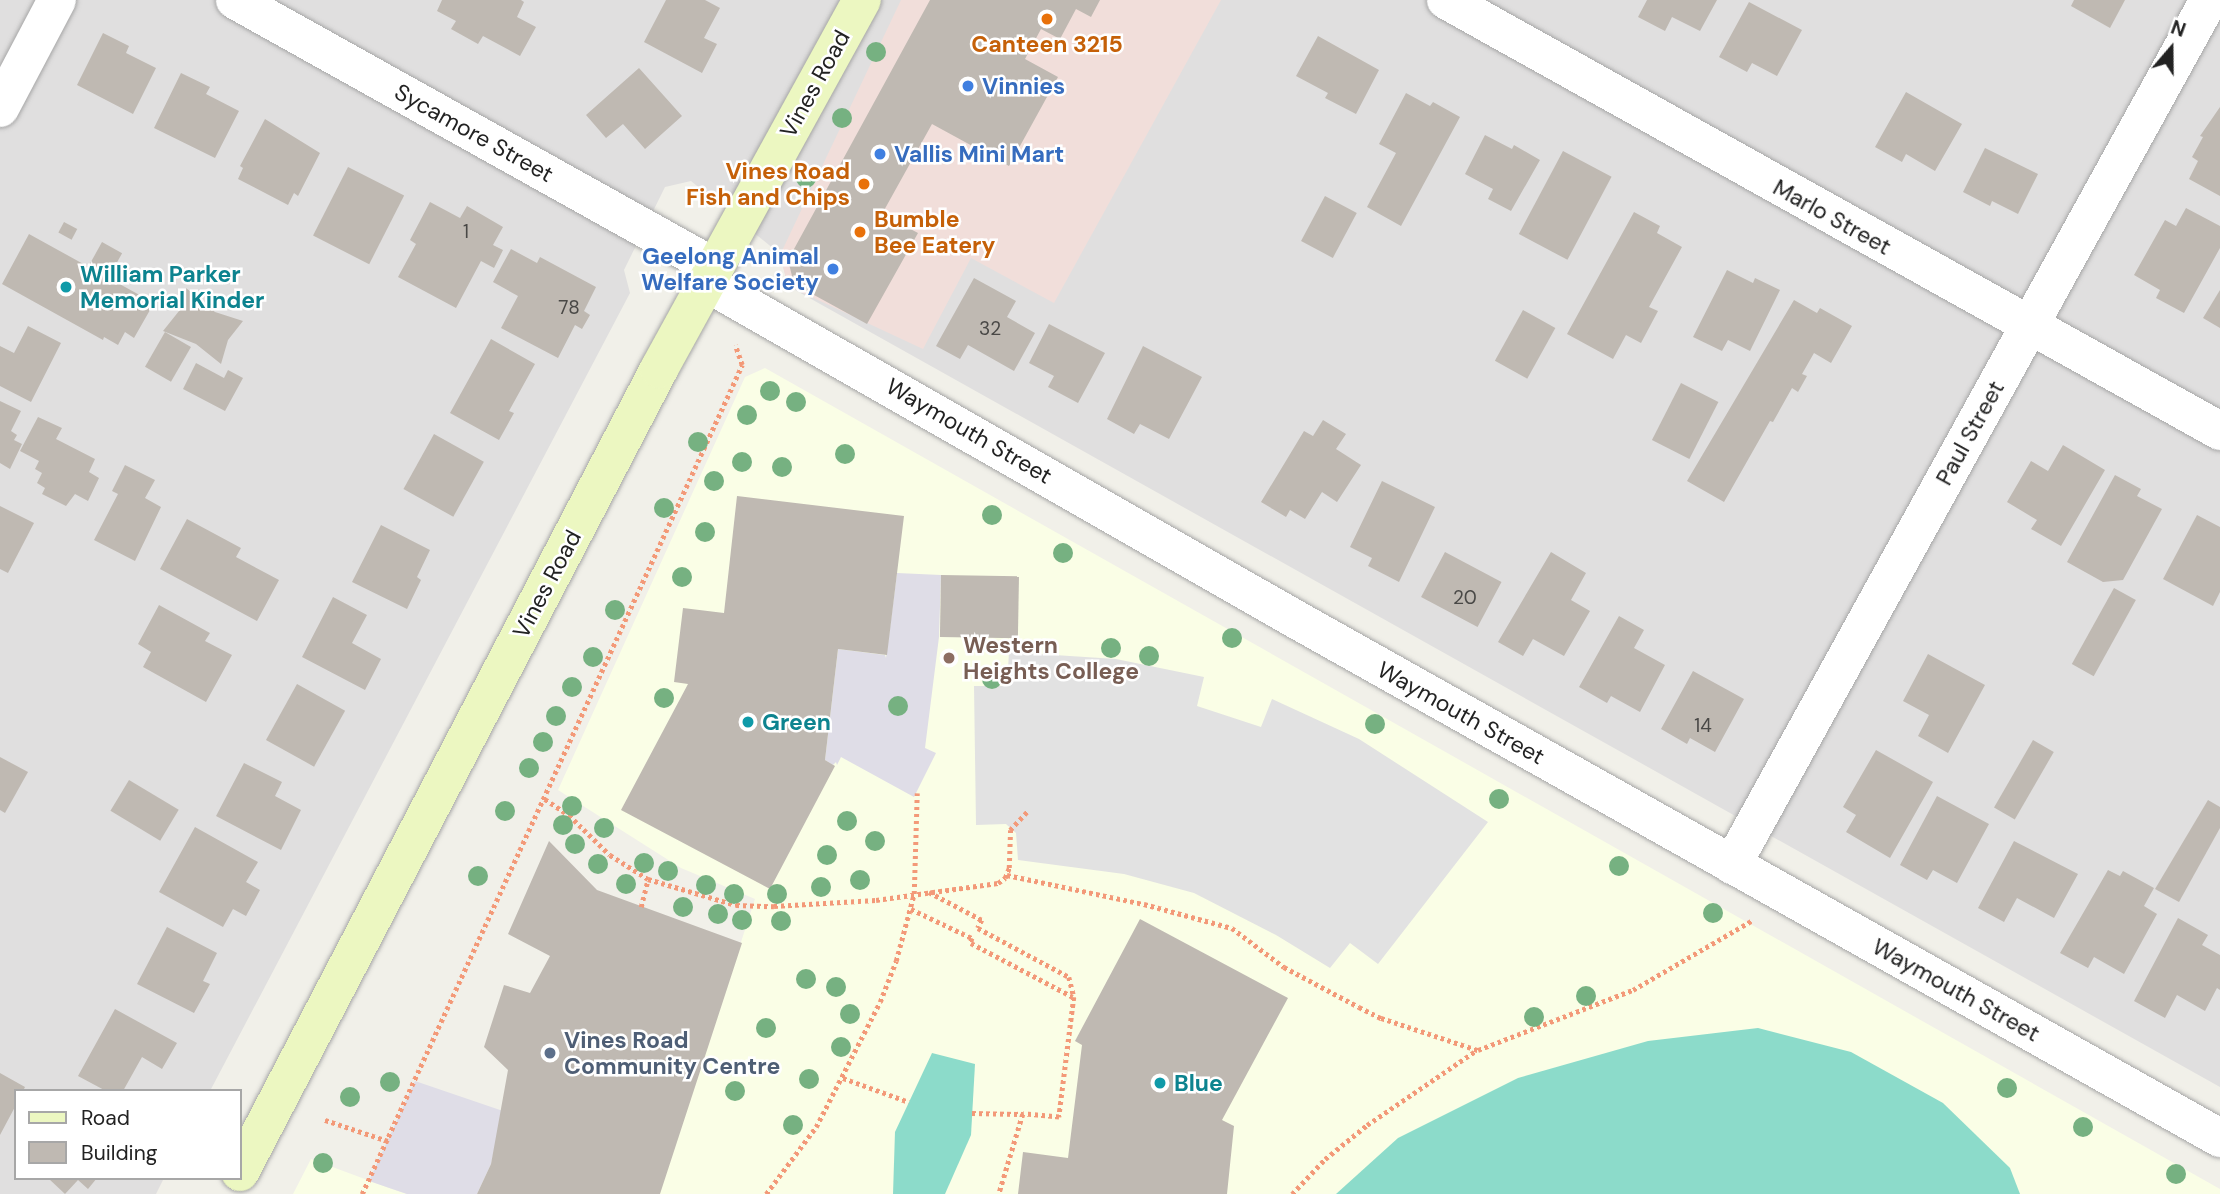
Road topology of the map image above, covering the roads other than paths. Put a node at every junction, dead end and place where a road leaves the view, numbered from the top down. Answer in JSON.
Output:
{"nodes":[{"id":1,"x":57,"y":0,"type":"edge"},
{"id":2,"x":235,"y":0,"type":"edge"},
{"id":3,"x":862,"y":0,"type":"edge"},
{"id":4,"x":1446,"y":0,"type":"edge"},
{"id":5,"x":2209,"y":0,"type":"edge"},
{"id":6,"x":0,"y":108,"type":"edge"},
{"id":7,"x":709,"y":275,"type":"junction"},
{"id":8,"x":2029,"y":327,"type":"junction"},
{"id":9,"x":2220,"y":431,"type":"edge"},
{"id":10,"x":1732,"y":865,"type":"junction"},
{"id":11,"x":2220,"y":1138,"type":"edge"},
{"id":12,"x":242,"y":1168,"type":"edge"}],
"edges":[{"from":1,"to":6,"type":"street"},
{"from":2,"to":7,"type":"street","name":"Sycamore Street"},
{"from":3,"to":7,"type":"main road","name":"Vines Road"},
{"from":4,"to":8,"type":"street","name":"Marlo Street"},
{"from":5,"to":8,"type":"street","name":"Paul Street"},
{"from":7,"to":10,"type":"street","name":"Waymouth Street"},
{"from":7,"to":12,"type":"main road","name":"Vines Road"},
{"from":8,"to":9,"type":"street","name":"Marlo Street"},
{"from":8,"to":10,"type":"street","name":"Paul Street"},
{"from":10,"to":11,"type":"street","name":"Waymouth Street"}]}
